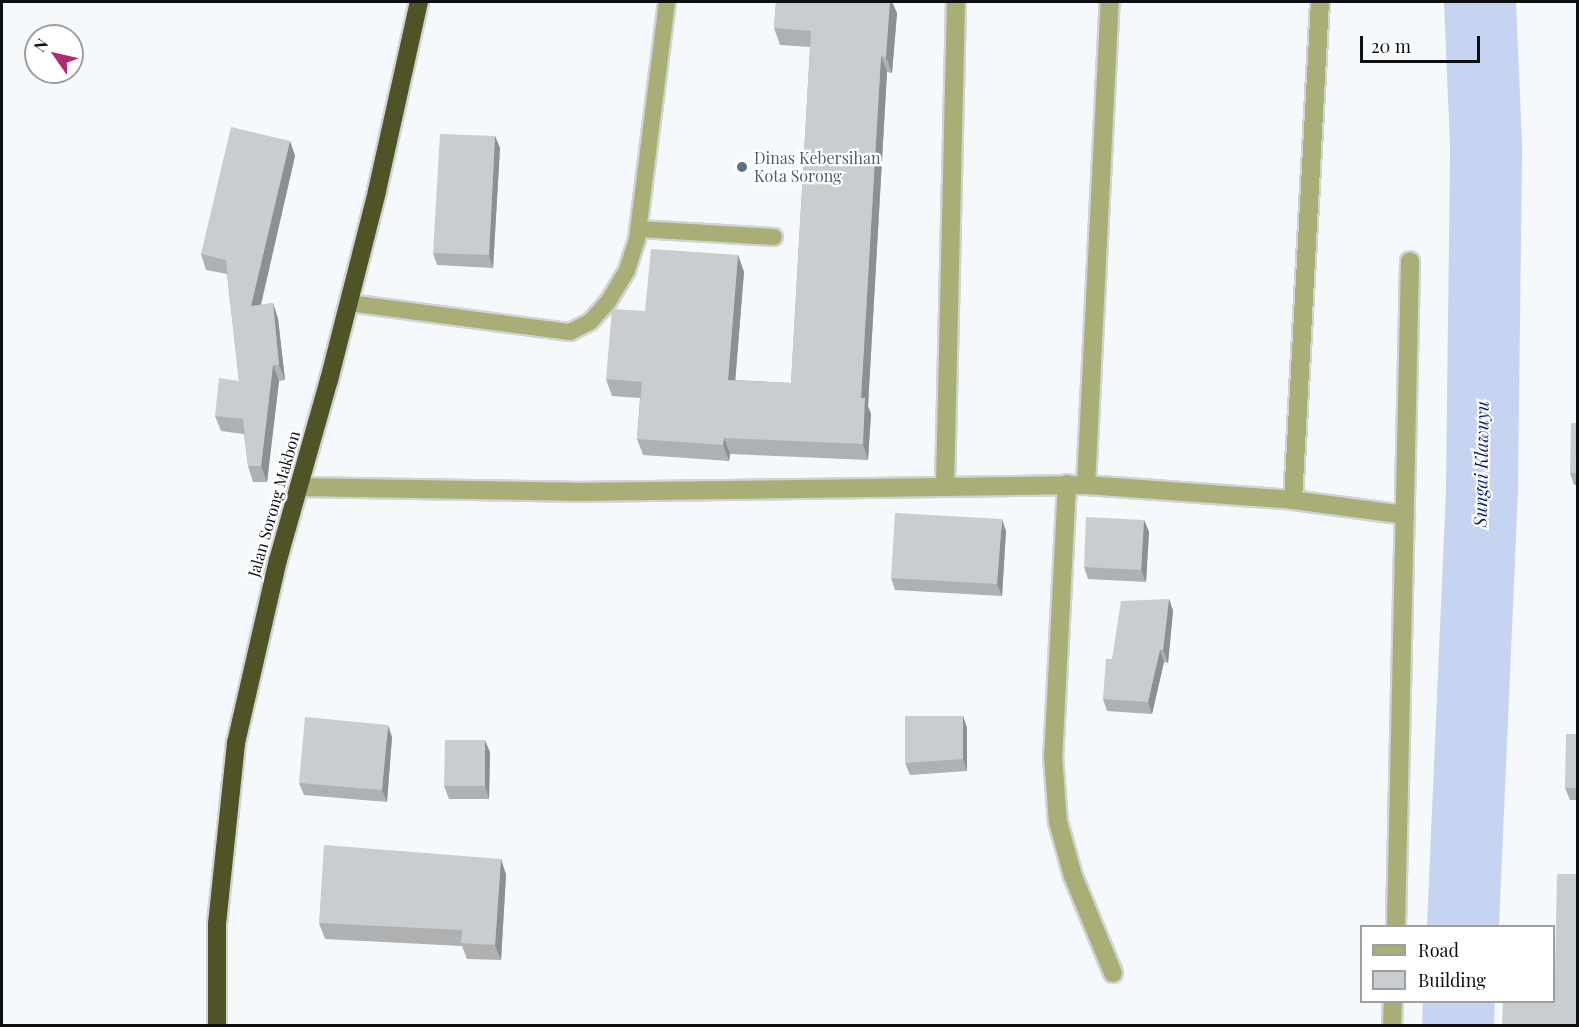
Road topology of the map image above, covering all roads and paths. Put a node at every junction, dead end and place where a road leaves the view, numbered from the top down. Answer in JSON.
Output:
{"nodes":[{"id":1,"x":419,"y":2,"type":"edge"},
{"id":2,"x":667,"y":2,"type":"edge"},
{"id":3,"x":956,"y":2,"type":"edge"},
{"id":4,"x":1110,"y":2,"type":"edge"},
{"id":5,"x":1320,"y":2,"type":"edge"},
{"id":6,"x":639,"y":229,"type":"junction"},
{"id":7,"x":774,"y":237,"type":"dead end"},
{"id":8,"x":1410,"y":261,"type":"dead end"},
{"id":9,"x":349,"y":303,"type":"junction"},
{"id":10,"x":1067,"y":484,"type":"junction"},
{"id":11,"x":1086,"y":484,"type":"junction"},
{"id":12,"x":945,"y":486,"type":"junction"},
{"id":13,"x":299,"y":488,"type":"junction"},
{"id":14,"x":1293,"y":500,"type":"junction"},
{"id":15,"x":1405,"y":515,"type":"junction"},
{"id":16,"x":1396,"y":925,"type":"edge"},
{"id":17,"x":1113,"y":974,"type":"dead end"},
{"id":18,"x":1393,"y":1003,"type":"edge"},
{"id":19,"x":216,"y":1026,"type":"edge"},
{"id":20,"x":1392,"y":1026,"type":"edge"}],
"edges":[{"from":1,"to":9,"type":"highway","name":"Jalan Sorong Makbon"},
{"from":2,"to":6,"type":"lane"},
{"from":3,"to":12,"type":"street"},
{"from":4,"to":11,"type":"street"},
{"from":5,"to":14,"type":"street"},
{"from":6,"to":7,"type":"lane"},
{"from":6,"to":9,"type":"lane"},
{"from":8,"to":15,"type":"street"},
{"from":9,"to":13,"type":"highway","name":"Jalan Sorong Makbon"},
{"from":10,"to":11,"type":"street"},
{"from":10,"to":12,"type":"street"},
{"from":10,"to":17,"type":"street"},
{"from":11,"to":14,"type":"street"},
{"from":12,"to":13,"type":"street"},
{"from":13,"to":19,"type":"highway","name":"Jalan Sorong Makbon"},
{"from":14,"to":15,"type":"street"},
{"from":15,"to":16,"type":"street"},
{"from":18,"to":20,"type":"street"}]}
